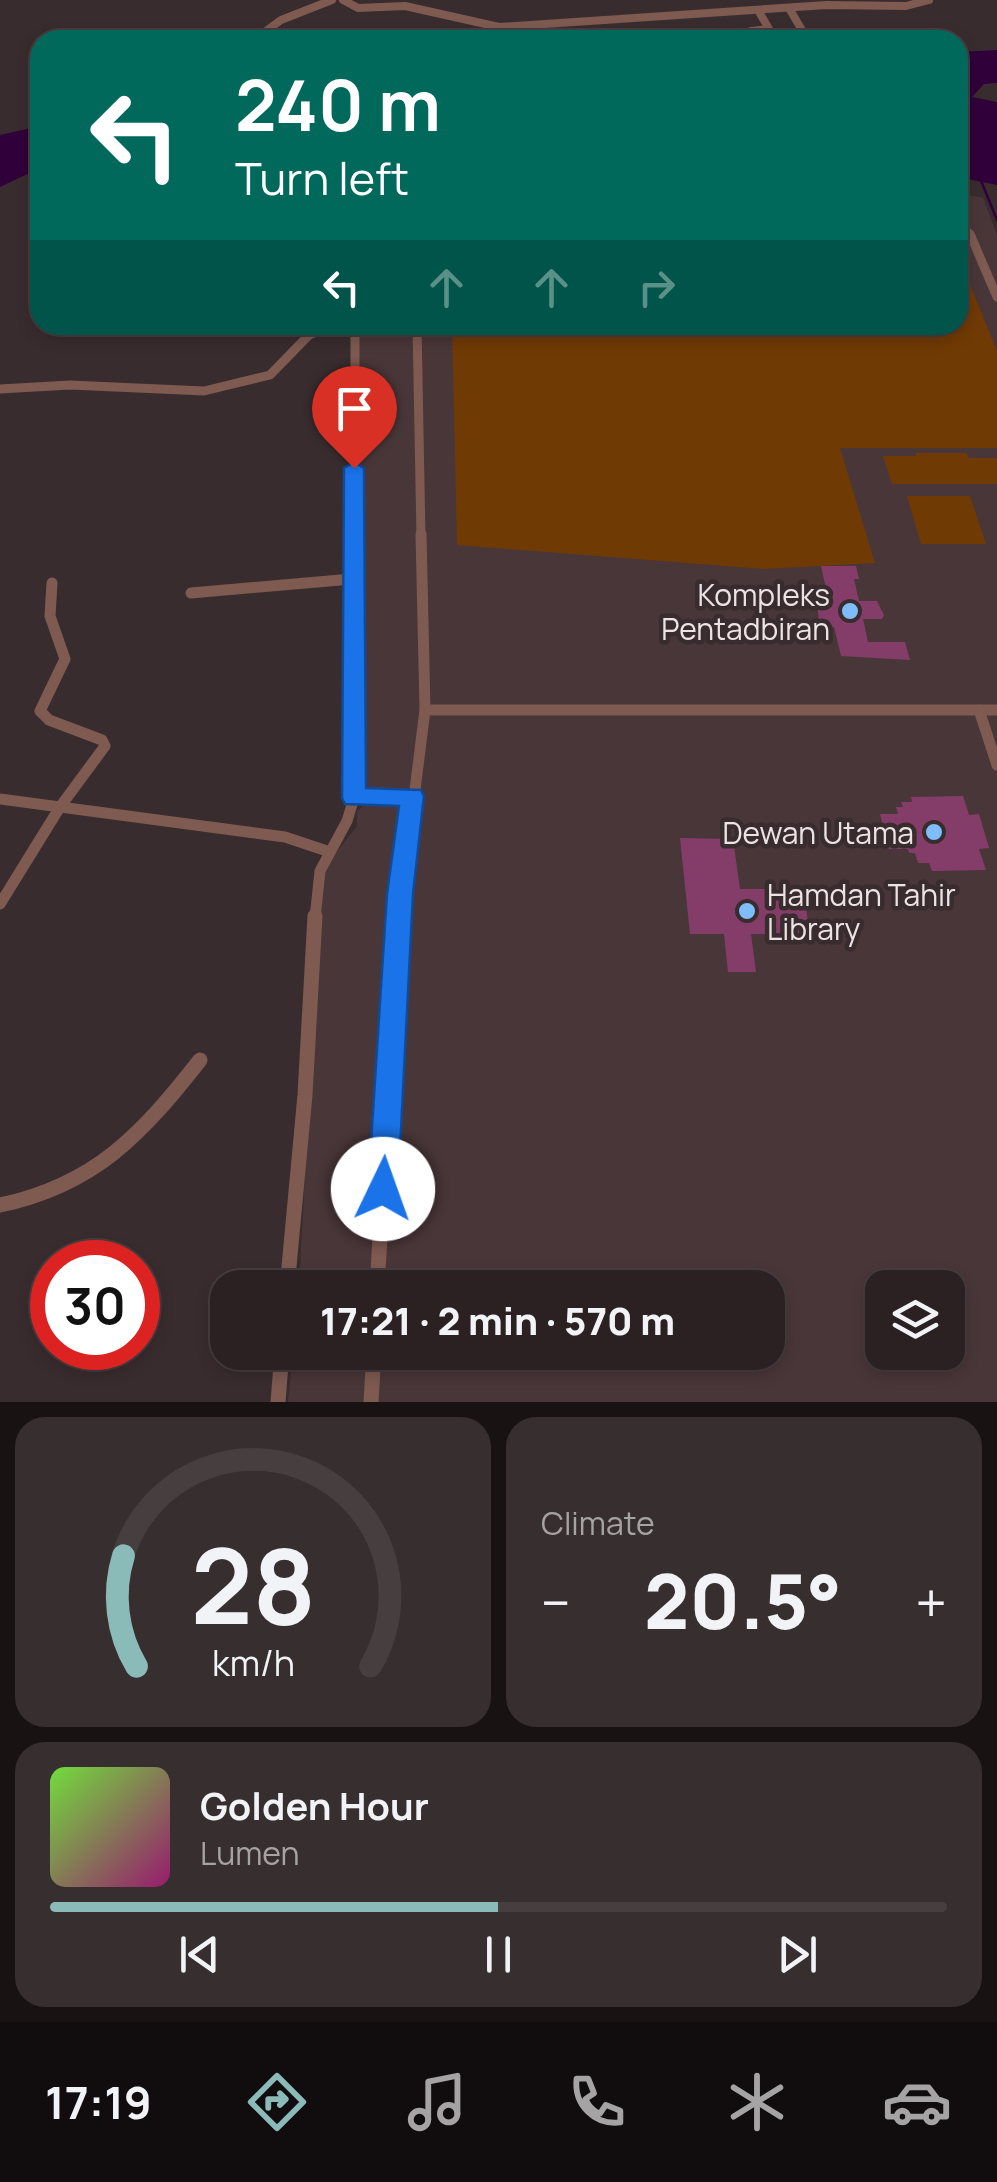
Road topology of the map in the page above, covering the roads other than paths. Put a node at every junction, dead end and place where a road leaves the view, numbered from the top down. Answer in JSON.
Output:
{"nodes":[{"id":1,"x":332,"y":0,"type":"edge"},
{"id":2,"x":344,"y":0,"type":"edge"},
{"id":3,"x":929,"y":0,"type":"edge"},
{"id":4,"x":790,"y":8,"type":"junction"},
{"id":5,"x":758,"y":10,"type":"junction"},
{"id":6,"x":578,"y":19,"type":"junction"},
{"id":7,"x":268,"y":30,"type":"edge"},
{"id":8,"x":585,"y":30,"type":"dead end"},
{"id":9,"x":760,"y":30,"type":"edge"},
{"id":10,"x":803,"y":30,"type":"edge"},
{"id":11,"x":968,"y":234,"type":"edge"},
{"id":12,"x":997,"y":297,"type":"edge"},
{"id":13,"x":311,"y":335,"type":"edge"},
{"id":14,"x":355,"y":335,"type":"edge"},
{"id":15,"x":417,"y":335,"type":"edge"},
{"id":16,"x":0,"y":389,"type":"edge"},
{"id":17,"x":352,"y":579,"type":"junction"},
{"id":18,"x":52,"y":583,"type":"dead end"},
{"id":19,"x":191,"y":593,"type":"dead end"},
{"id":20,"x":424,"y":710,"type":"junction"},
{"id":21,"x":979,"y":710,"type":"junction"},
{"id":22,"x":997,"y":710,"type":"edge"},
{"id":23,"x":997,"y":764,"type":"edge"},
{"id":24,"x":412,"y":796,"type":"junction"},
{"id":25,"x":354,"y":798,"type":"junction"},
{"id":26,"x":0,"y":800,"type":"edge"},
{"id":27,"x":60,"y":807,"type":"junction"},
{"id":28,"x":330,"y":852,"type":"junction"},
{"id":29,"x":0,"y":904,"type":"edge"},
{"id":30,"x":200,"y":1060,"type":"dead end"},
{"id":31,"x":0,"y":1205,"type":"edge"},
{"id":32,"x":289,"y":1270,"type":"edge"},
{"id":33,"x":379,"y":1270,"type":"edge"},
{"id":34,"x":281,"y":1370,"type":"edge"},
{"id":35,"x":373,"y":1370,"type":"edge"},
{"id":36,"x":278,"y":1402,"type":"edge"},
{"id":37,"x":371,"y":1402,"type":"edge"}],
"edges":[{"from":1,"to":7,"type":"street"},
{"from":2,"to":6,"type":"street"},
{"from":3,"to":4,"type":"street"},
{"from":4,"to":5,"type":"street"},
{"from":4,"to":10,"type":"street"},
{"from":5,"to":6,"type":"street"},
{"from":5,"to":9,"type":"street"},
{"from":6,"to":8,"type":"street"},
{"from":11,"to":12,"type":"street"},
{"from":13,"to":16,"type":"street"},
{"from":14,"to":17,"type":"street"},
{"from":15,"to":20,"type":"street"},
{"from":17,"to":19,"type":"street"},
{"from":17,"to":25,"type":"street"},
{"from":18,"to":27,"type":"street"},
{"from":20,"to":21,"type":"street"},
{"from":20,"to":24,"type":"street"},
{"from":21,"to":22,"type":"street"},
{"from":21,"to":23,"type":"street"},
{"from":24,"to":25,"type":"street"},
{"from":24,"to":33,"type":"street"},
{"from":25,"to":28,"type":"street"},
{"from":26,"to":27,"type":"street"},
{"from":27,"to":28,"type":"street"},
{"from":27,"to":29,"type":"street"},
{"from":28,"to":32,"type":"street"},
{"from":30,"to":31,"type":"street"},
{"from":34,"to":36,"type":"street"},
{"from":35,"to":37,"type":"street"}]}
